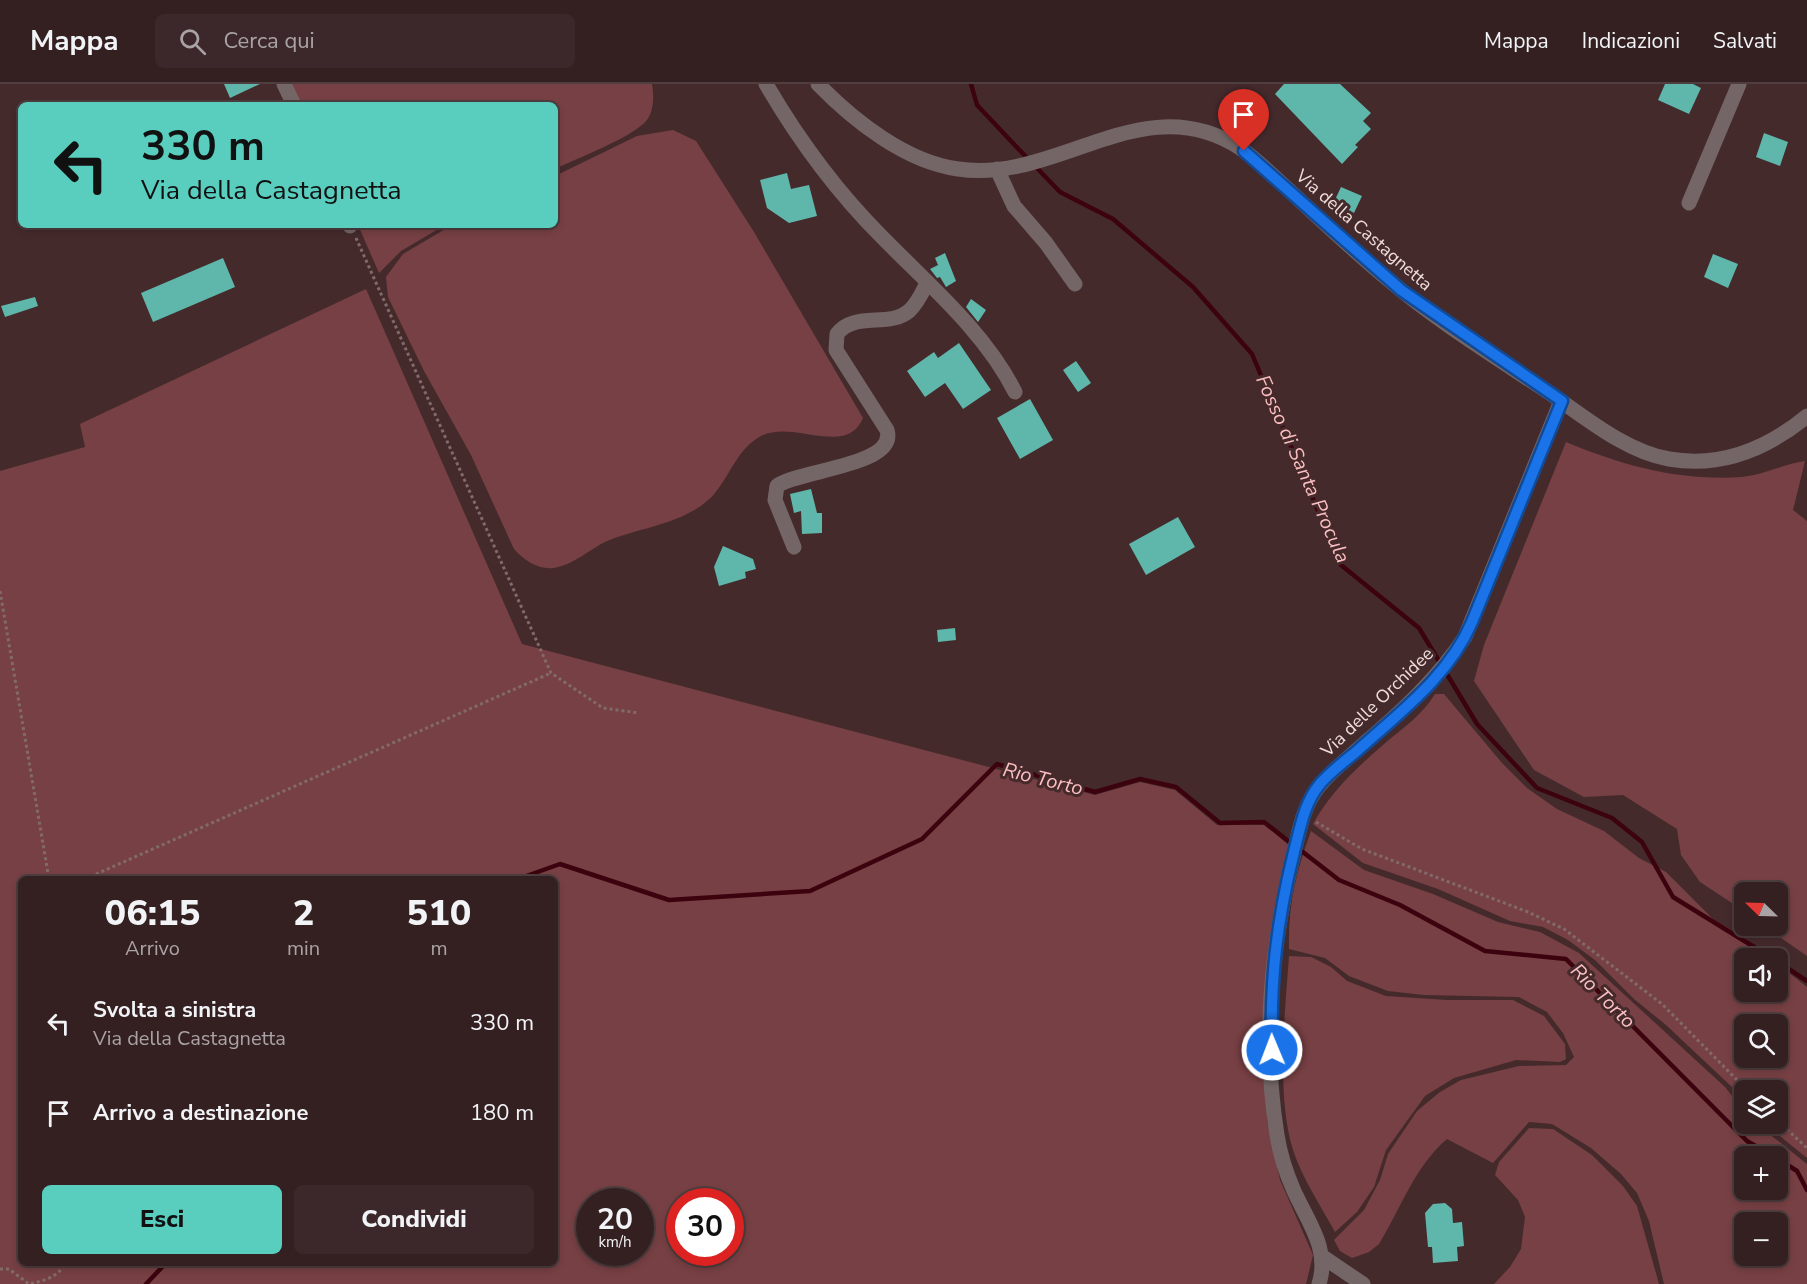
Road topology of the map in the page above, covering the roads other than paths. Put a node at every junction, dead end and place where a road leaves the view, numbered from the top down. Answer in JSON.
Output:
{"nodes":[{"id":1,"x":284,"y":84,"type":"edge"},
{"id":2,"x":766,"y":84,"type":"edge"},
{"id":3,"x":818,"y":84,"type":"edge"},
{"id":4,"x":1739,"y":84,"type":"edge"},
{"id":5,"x":293,"y":102,"type":"edge"},
{"id":6,"x":997,"y":169,"type":"junction"},
{"id":7,"x":1689,"y":202,"type":"dead end"},
{"id":8,"x":927,"y":283,"type":"junction"},
{"id":9,"x":1075,"y":284,"type":"dead end"},
{"id":10,"x":1016,"y":392,"type":"dead end"},
{"id":11,"x":1562,"y":401,"type":"junction"},
{"id":12,"x":1807,"y":416,"type":"edge"},
{"id":13,"x":794,"y":547,"type":"dead end"},
{"id":14,"x":1323,"y":1257,"type":"junction"},
{"id":15,"x":1319,"y":1284,"type":"edge"},
{"id":16,"x":1363,"y":1284,"type":"edge"}],
"edges":[{"from":1,"to":5,"type":"street"},
{"from":2,"to":8,"type":"street"},
{"from":3,"to":6,"type":"street","name":"Via della Castagnetta"},
{"from":4,"to":7,"type":"street"},
{"from":6,"to":9,"type":"street"},
{"from":6,"to":11,"type":"street","name":"Via della Castagnetta"},
{"from":8,"to":10,"type":"street"},
{"from":8,"to":13,"type":"street"},
{"from":11,"to":12,"type":"street","name":"Via della Castagnetta"},
{"from":11,"to":14,"type":"street","name":"Via delle Orchidee"},
{"from":14,"to":15,"type":"street","name":"Via delle Orchidee"},
{"from":14,"to":16,"type":"street"}]}
